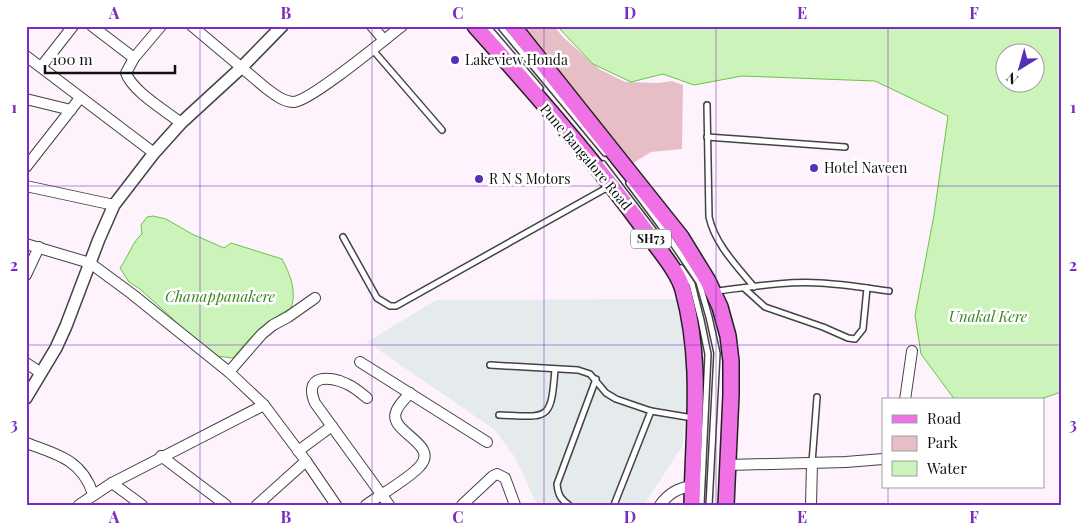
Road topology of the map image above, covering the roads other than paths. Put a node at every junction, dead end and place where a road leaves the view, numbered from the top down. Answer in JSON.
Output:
{"nodes":[{"id":1,"x":73,"y":26,"type":"edge"},
{"id":2,"x":92,"y":26,"type":"edge"},
{"id":3,"x":160,"y":26,"type":"edge"},
{"id":4,"x":192,"y":26,"type":"edge"},
{"id":5,"x":282,"y":26,"type":"edge"},
{"id":6,"x":372,"y":26,"type":"edge"},
{"id":7,"x":402,"y":26,"type":"edge"},
{"id":8,"x":475,"y":26,"type":"edge"},
{"id":9,"x":487,"y":26,"type":"edge"},
{"id":10,"x":500,"y":26,"type":"edge"},
{"id":11,"x":513,"y":26,"type":"edge"},
{"id":12,"x":384,"y":40,"type":"junction"},
{"id":13,"x":372,"y":49,"type":"junction"},
{"id":14,"x":26,"y":56,"type":"edge"},
{"id":15,"x":134,"y":58,"type":"junction"},
{"id":16,"x":242,"y":67,"type":"junction"},
{"id":17,"x":41,"y":68,"type":"junction"},
{"id":18,"x":544,"y":93,"type":"dead end"},
{"id":19,"x":80,"y":98,"type":"junction"},
{"id":20,"x":26,"y":99,"type":"edge"},
{"id":21,"x":707,"y":105,"type":"dead end"},
{"id":22,"x":71,"y":110,"type":"junction"},
{"id":23,"x":182,"y":122,"type":"junction"},
{"id":24,"x":442,"y":130,"type":"dead end"},
{"id":25,"x":707,"y":137,"type":"junction"},
{"id":26,"x":845,"y":147,"type":"dead end"},
{"id":27,"x":154,"y":153,"type":"junction"},
{"id":28,"x":597,"y":156,"type":"dead end"},
{"id":29,"x":608,"y":157,"type":"dead end"},
{"id":30,"x":26,"y":167,"type":"edge"},
{"id":31,"x":626,"y":180,"type":"dead end"},
{"id":32,"x":26,"y":186,"type":"edge"},
{"id":33,"x":610,"y":186,"type":"junction"},
{"id":34,"x":114,"y":205,"type":"junction"},
{"id":35,"x":343,"y":238,"type":"dead end"},
{"id":36,"x":26,"y":244,"type":"edge"},
{"id":37,"x":665,"y":245,"type":"dead end"},
{"id":38,"x":39,"y":247,"type":"junction"},
{"id":39,"x":90,"y":263,"type":"junction"},
{"id":40,"x":679,"y":265,"type":"dead end"},
{"id":41,"x":26,"y":275,"type":"edge"},
{"id":42,"x":754,"y":287,"type":"junction"},
{"id":43,"x":744,"y":288,"type":"junction"},
{"id":44,"x":867,"y":288,"type":"junction"},
{"id":45,"x":889,"y":291,"type":"dead end"},
{"id":46,"x":713,"y":292,"type":"junction"},
{"id":47,"x":315,"y":298,"type":"dead end"},
{"id":48,"x":912,"y":351,"type":"dead end"},
{"id":49,"x":360,"y":362,"type":"dead end"},
{"id":50,"x":26,"y":363,"type":"edge"},
{"id":51,"x":490,"y":365,"type":"dead end"},
{"id":52,"x":555,"y":369,"type":"junction"},
{"id":53,"x":228,"y":372,"type":"junction"},
{"id":54,"x":41,"y":373,"type":"junction"},
{"id":55,"x":596,"y":379,"type":"junction"},
{"id":56,"x":410,"y":393,"type":"junction"},
{"id":57,"x":817,"y":397,"type":"dead end"},
{"id":58,"x":26,"y":398,"type":"edge"},
{"id":59,"x":367,"y":398,"type":"dead end"},
{"id":60,"x":905,"y":398,"type":"edge"},
{"id":61,"x":264,"y":405,"type":"junction"},
{"id":62,"x":651,"y":411,"type":"junction"},
{"id":63,"x":499,"y":415,"type":"dead end"},
{"id":64,"x":696,"y":418,"type":"junction"},
{"id":65,"x":332,"y":426,"type":"junction"},
{"id":66,"x":487,"y":442,"type":"dead end"},
{"id":67,"x":26,"y":443,"type":"edge"},
{"id":68,"x":298,"y":450,"type":"junction"},
{"id":69,"x":161,"y":456,"type":"junction"},
{"id":70,"x":882,"y":458,"type":"edge"},
{"id":71,"x":306,"y":461,"type":"junction"},
{"id":72,"x":812,"y":463,"type":"junction"},
{"id":73,"x":728,"y":465,"type":"junction"},
{"id":74,"x":112,"y":483,"type":"junction"},
{"id":75,"x":692,"y":486,"type":"junction"},
{"id":76,"x":92,"y":494,"type":"junction"},
{"id":77,"x":381,"y":494,"type":"junction"},
{"id":78,"x":79,"y":505,"type":"edge"},
{"id":79,"x":142,"y":505,"type":"edge"},
{"id":80,"x":226,"y":505,"type":"edge"},
{"id":81,"x":257,"y":505,"type":"edge"},
{"id":82,"x":336,"y":505,"type":"edge"},
{"id":83,"x":366,"y":505,"type":"edge"},
{"id":84,"x":389,"y":505,"type":"edge"},
{"id":85,"x":463,"y":505,"type":"edge"},
{"id":86,"x":514,"y":505,"type":"edge"},
{"id":87,"x":569,"y":505,"type":"edge"},
{"id":88,"x":614,"y":505,"type":"edge"},
{"id":89,"x":660,"y":505,"type":"edge"},
{"id":90,"x":692,"y":505,"type":"edge"},
{"id":91,"x":701,"y":505,"type":"edge"},
{"id":92,"x":709,"y":505,"type":"edge"},
{"id":93,"x":726,"y":505,"type":"edge"},
{"id":94,"x":811,"y":505,"type":"edge"}],
"edges":[{"from":1,"to":17,"type":"street"},
{"from":2,"to":15,"type":"street"},
{"from":3,"to":15,"type":"street"},
{"from":4,"to":16,"type":"street"},
{"from":5,"to":16,"type":"street"},
{"from":6,"to":12,"type":"street"},
{"from":7,"to":12,"type":"street"},
{"from":8,"to":33,"type":"main road","name":"Pune Bangalore Road","number":"SH73"},
{"from":9,"to":18,"type":"lane"},
{"from":10,"to":29,"type":"lane"},
{"from":11,"to":46,"type":"main road","name":"Pune Bangalore Road","number":"SH73"},
{"from":12,"to":13,"type":"street"},
{"from":13,"to":16,"type":"street"},
{"from":13,"to":24,"type":"lane"},
{"from":14,"to":17,"type":"street"},
{"from":15,"to":23,"type":"street"},
{"from":16,"to":23,"type":"street"},
{"from":17,"to":19,"type":"street"},
{"from":19,"to":22,"type":"street"},
{"from":19,"to":27,"type":"street"},
{"from":20,"to":22,"type":"street"},
{"from":21,"to":25,"type":"lane"},
{"from":22,"to":30,"type":"street"},
{"from":23,"to":27,"type":"street"},
{"from":25,"to":26,"type":"lane"},
{"from":25,"to":42,"type":"lane"},
{"from":27,"to":34,"type":"street"},
{"from":28,"to":37,"type":"lane"},
{"from":31,"to":92,"type":"lane"},
{"from":32,"to":34,"type":"street"},
{"from":33,"to":35,"type":"lane"},
{"from":33,"to":64,"type":"main road","name":"Pune Bangalore Road","number":"SH73"},
{"from":34,"to":39,"type":"street"},
{"from":36,"to":38,"type":"street"},
{"from":38,"to":39,"type":"street"},
{"from":38,"to":41,"type":"street"},
{"from":39,"to":53,"type":"street"},
{"from":39,"to":54,"type":"street"},
{"from":40,"to":91,"type":"lane"},
{"from":42,"to":43,"type":"lane"},
{"from":42,"to":44,"type":"lane"},
{"from":43,"to":44,"type":"lane"},
{"from":43,"to":46,"type":"lane"},
{"from":44,"to":45,"type":"lane"},
{"from":46,"to":73,"type":"main road","name":"Pune Bangalore Road","number":"SH73"},
{"from":47,"to":53,"type":"street"},
{"from":48,"to":60,"type":"street"},
{"from":49,"to":56,"type":"street"},
{"from":50,"to":54,"type":"street"},
{"from":51,"to":52,"type":"lane"},
{"from":52,"to":55,"type":"lane"},
{"from":52,"to":63,"type":"lane"},
{"from":53,"to":61,"type":"street"},
{"from":54,"to":58,"type":"street"},
{"from":55,"to":62,"type":"lane"},
{"from":55,"to":87,"type":"lane"},
{"from":56,"to":66,"type":"street"},
{"from":56,"to":77,"type":"street"},
{"from":57,"to":72,"type":"lane"},
{"from":59,"to":65,"type":"street"},
{"from":61,"to":68,"type":"street"},
{"from":61,"to":69,"type":"street"},
{"from":62,"to":64,"type":"lane"},
{"from":62,"to":88,"type":"lane"},
{"from":64,"to":75,"type":"main road","name":"Pune Bangalore Road","number":"SH73"},
{"from":65,"to":68,"type":"street"},
{"from":65,"to":77,"type":"street"},
{"from":67,"to":76,"type":"street"},
{"from":68,"to":71,"type":"street"},
{"from":69,"to":74,"type":"street"},
{"from":69,"to":80,"type":"street"},
{"from":70,"to":72,"type":"street"},
{"from":71,"to":81,"type":"street"},
{"from":71,"to":82,"type":"street"},
{"from":72,"to":73,"type":"street"},
{"from":72,"to":94,"type":"street"},
{"from":73,"to":93,"type":"main road","name":"Pune Bangalore Road","number":"SH73"},
{"from":74,"to":76,"type":"street"},
{"from":74,"to":79,"type":"street"},
{"from":75,"to":89,"type":"street"},
{"from":75,"to":90,"type":"main road","name":"Pune Bangalore Road","number":"SH73"},
{"from":76,"to":78,"type":"street"},
{"from":77,"to":83,"type":"street"},
{"from":77,"to":84,"type":"street"},
{"from":85,"to":86,"type":"street"}]}
